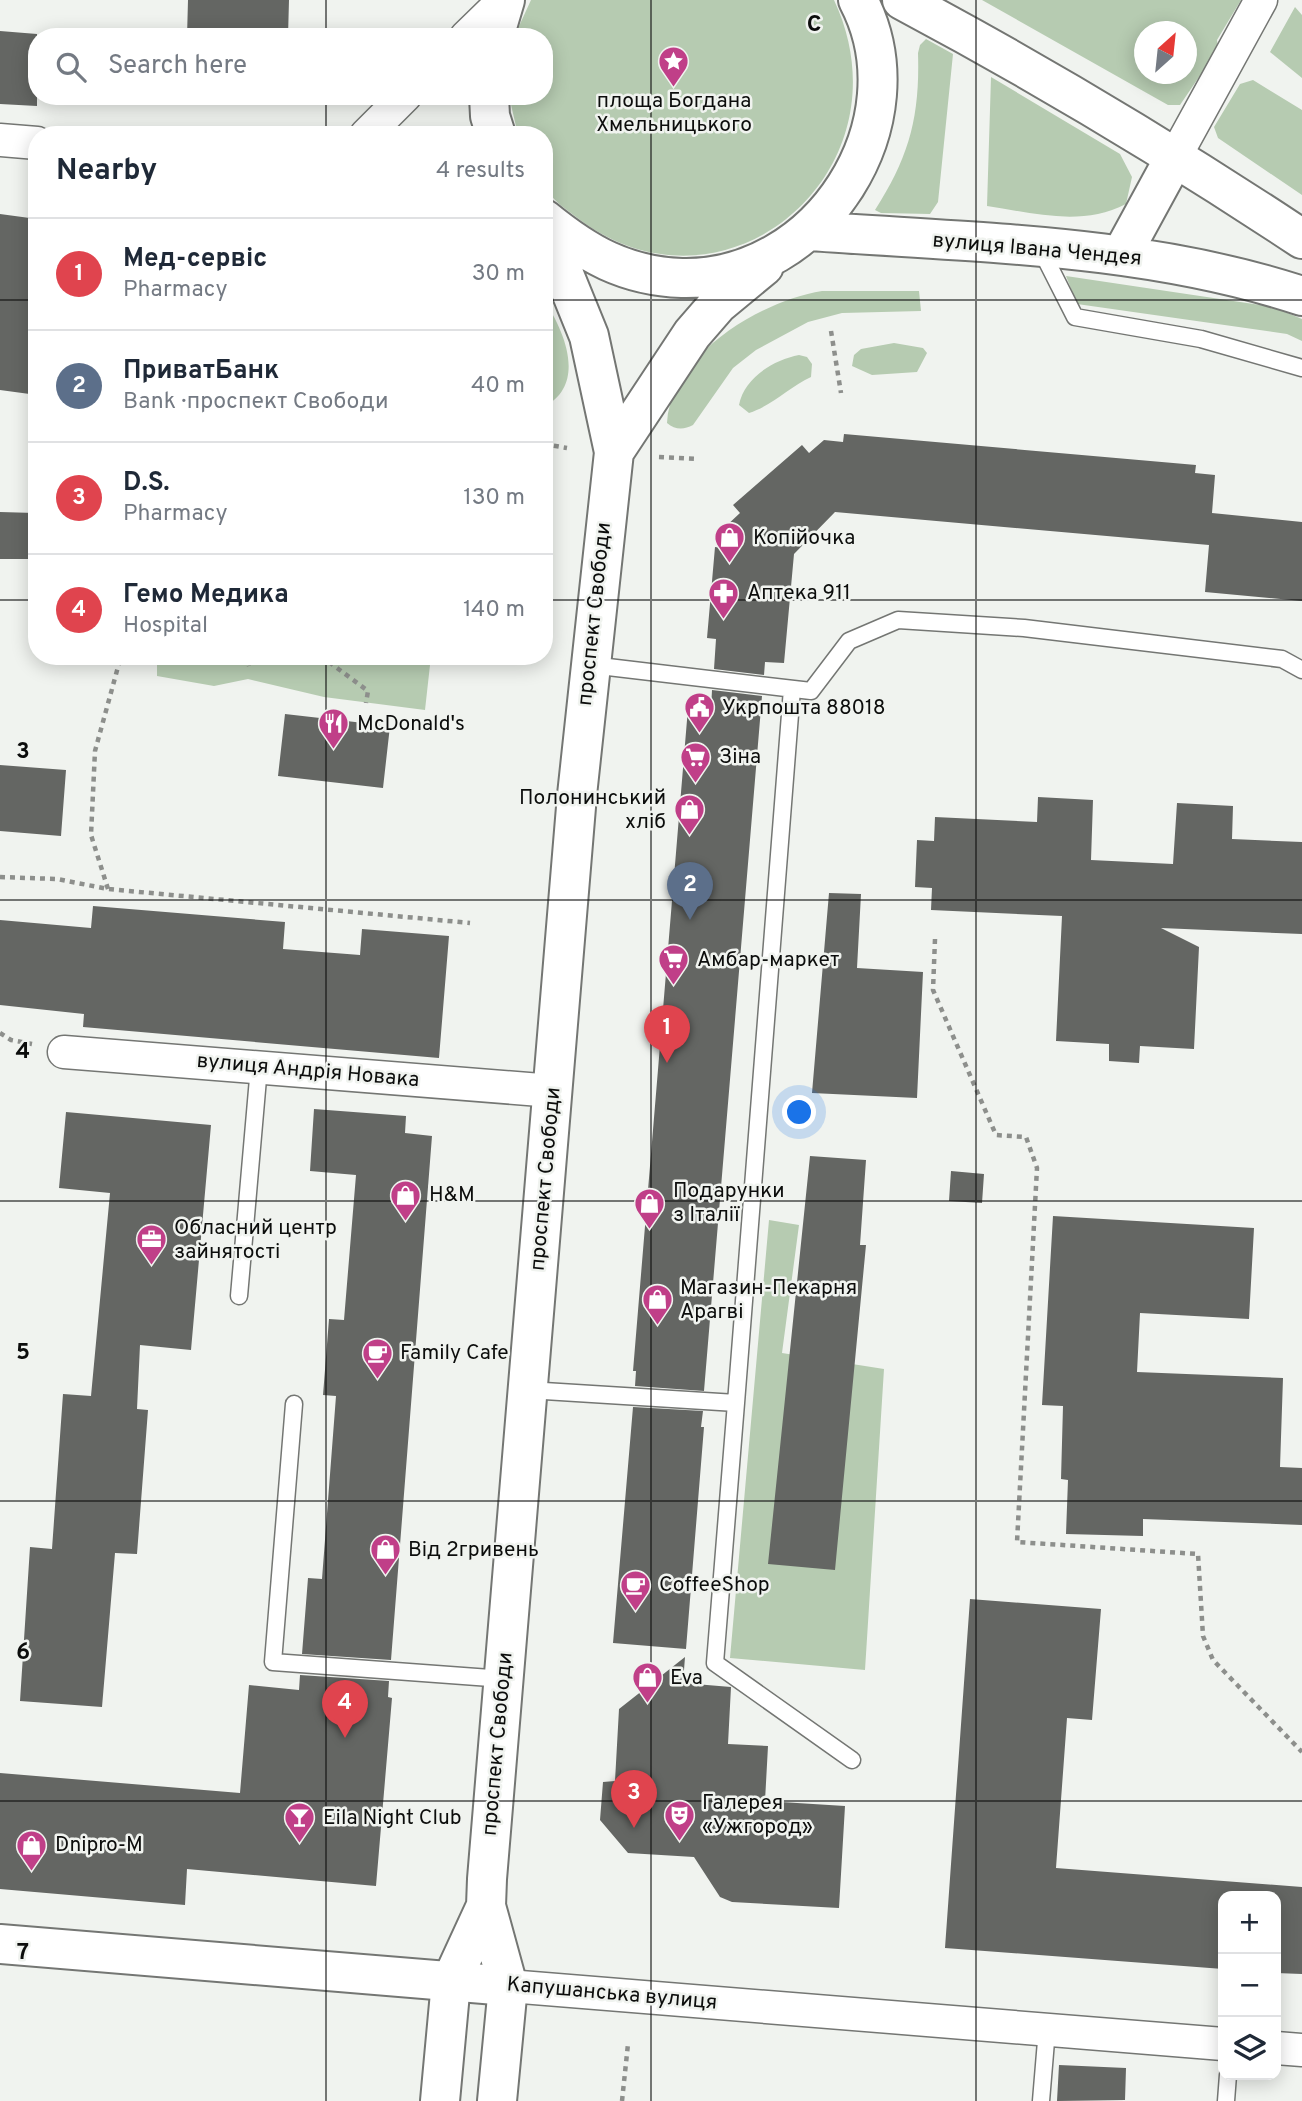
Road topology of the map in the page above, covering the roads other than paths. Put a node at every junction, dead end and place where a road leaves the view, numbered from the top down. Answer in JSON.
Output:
{"nodes":[{"id":1,"x":504,"y":0,"type":"edge"},
{"id":2,"x":858,"y":0,"type":"edge"},
{"id":3,"x":902,"y":0,"type":"edge"},
{"id":4,"x":1261,"y":0,"type":"edge"},
{"id":5,"x":475,"y":28,"type":"edge"},
{"id":6,"x":496,"y":28,"type":"edge"},
{"id":7,"x":396,"y":105,"type":"edge"},
{"id":8,"x":489,"y":105,"type":"edge"},
{"id":9,"x":375,"y":126,"type":"edge"},
{"id":10,"x":493,"y":126,"type":"edge"},
{"id":11,"x":0,"y":140,"type":"edge"},
{"id":12,"x":28,"y":142,"type":"edge"},
{"id":13,"x":1176,"y":155,"type":"junction"},
{"id":14,"x":553,"y":226,"type":"edge"},
{"id":15,"x":1302,"y":239,"type":"edge"},
{"id":16,"x":798,"y":240,"type":"junction"},
{"id":17,"x":553,"y":247,"type":"edge"},
{"id":18,"x":1040,"y":248,"type":"junction"},
{"id":19,"x":1122,"y":254,"type":"junction"},
{"id":20,"x":1302,"y":296,"type":"edge"},
{"id":21,"x":1302,"y":368,"type":"edge"},
{"id":22,"x":614,"y":452,"type":"junction"},
{"id":23,"x":589,"y":665,"type":"junction"},
{"id":24,"x":1302,"y":670,"type":"edge"},
{"id":25,"x":792,"y":689,"type":"junction"},
{"id":26,"x":64,"y":1052,"type":"dead end"},
{"id":27,"x":259,"y":1068,"type":"junction"},
{"id":28,"x":553,"y":1091,"type":"junction"},
{"id":29,"x":239,"y":1297,"type":"dead end"},
{"id":30,"x":528,"y":1390,"type":"junction"},
{"id":31,"x":736,"y":1403,"type":"junction"},
{"id":32,"x":295,"y":1404,"type":"dead end"},
{"id":33,"x":504,"y":1679,"type":"junction"},
{"id":34,"x":852,"y":1760,"type":"dead end"},
{"id":35,"x":485,"y":1906,"type":"junction"},
{"id":36,"x":0,"y":1944,"type":"edge"},
{"id":37,"x":451,"y":1982,"type":"junction"},
{"id":38,"x":508,"y":1986,"type":"junction"},
{"id":39,"x":1047,"y":2029,"type":"junction"},
{"id":40,"x":1218,"y":2044,"type":"edge"},
{"id":41,"x":1281,"y":2048,"type":"edge"},
{"id":42,"x":1302,"y":2050,"type":"edge"},
{"id":43,"x":1228,"y":2080,"type":"edge"},
{"id":44,"x":440,"y":2101,"type":"edge"},
{"id":45,"x":497,"y":2101,"type":"edge"},
{"id":46,"x":1041,"y":2101,"type":"edge"},
{"id":47,"x":1226,"y":2101,"type":"edge"}],
"edges":[{"from":1,"to":5,"type":"street"},
{"from":1,"to":6,"type":"main road"},
{"from":2,"to":16,"type":"main road"},
{"from":3,"to":13,"type":"main road"},
{"from":4,"to":13,"type":"street"},
{"from":7,"to":9,"type":"street"},
{"from":8,"to":10,"type":"main road"},
{"from":11,"to":12,"type":"street"},
{"from":13,"to":15,"type":"main road"},
{"from":13,"to":19,"type":"main road"},
{"from":14,"to":16,"type":"main road"},
{"from":16,"to":18,"type":"main road","name":"вулиця Івана Чендея"},
{"from":16,"to":22,"type":"main road","name":"проспект Свободи"},
{"from":17,"to":22,"type":"main road","name":"проспект Свободи"},
{"from":18,"to":19,"type":"main road","name":"вулиця Івана Чендея"},
{"from":18,"to":21,"type":"lane"},
{"from":19,"to":20,"type":"main road","name":"вулиця Івана Чендея"},
{"from":22,"to":23,"type":"main road","name":"проспект Свободи"},
{"from":23,"to":25,"type":"lane"},
{"from":23,"to":28,"type":"main road","name":"проспект Свободи"},
{"from":24,"to":25,"type":"lane"},
{"from":25,"to":31,"type":"lane"},
{"from":26,"to":27,"type":"street","name":"вулиця Андрія Новака"},
{"from":27,"to":28,"type":"street","name":"вулиця Андрія Новака"},
{"from":27,"to":29,"type":"lane"},
{"from":28,"to":30,"type":"main road","name":"проспект Свободи"},
{"from":30,"to":31,"type":"lane"},
{"from":30,"to":33,"type":"main road","name":"проспект Свободи"},
{"from":31,"to":34,"type":"lane"},
{"from":32,"to":33,"type":"lane"},
{"from":33,"to":35,"type":"main road","name":"проспект Свободи"},
{"from":35,"to":37,"type":"main road","name":"проспект Свободи"},
{"from":35,"to":38,"type":"main road","name":"проспект Свободи"},
{"from":36,"to":37,"type":"main road","name":"Капушанська вулиця"},
{"from":37,"to":38,"type":"main road","name":"Капушанська вулиця"},
{"from":37,"to":44,"type":"main road","name":"проспект Свободи"},
{"from":38,"to":39,"type":"street","name":"Капушанська вулиця"},
{"from":38,"to":45,"type":"main road","name":"проспект Свободи"},
{"from":39,"to":40,"type":"street","name":"Капушанська вулиця"},
{"from":39,"to":46,"type":"lane"},
{"from":41,"to":42,"type":"street"},
{"from":43,"to":47,"type":"lane"}]}
